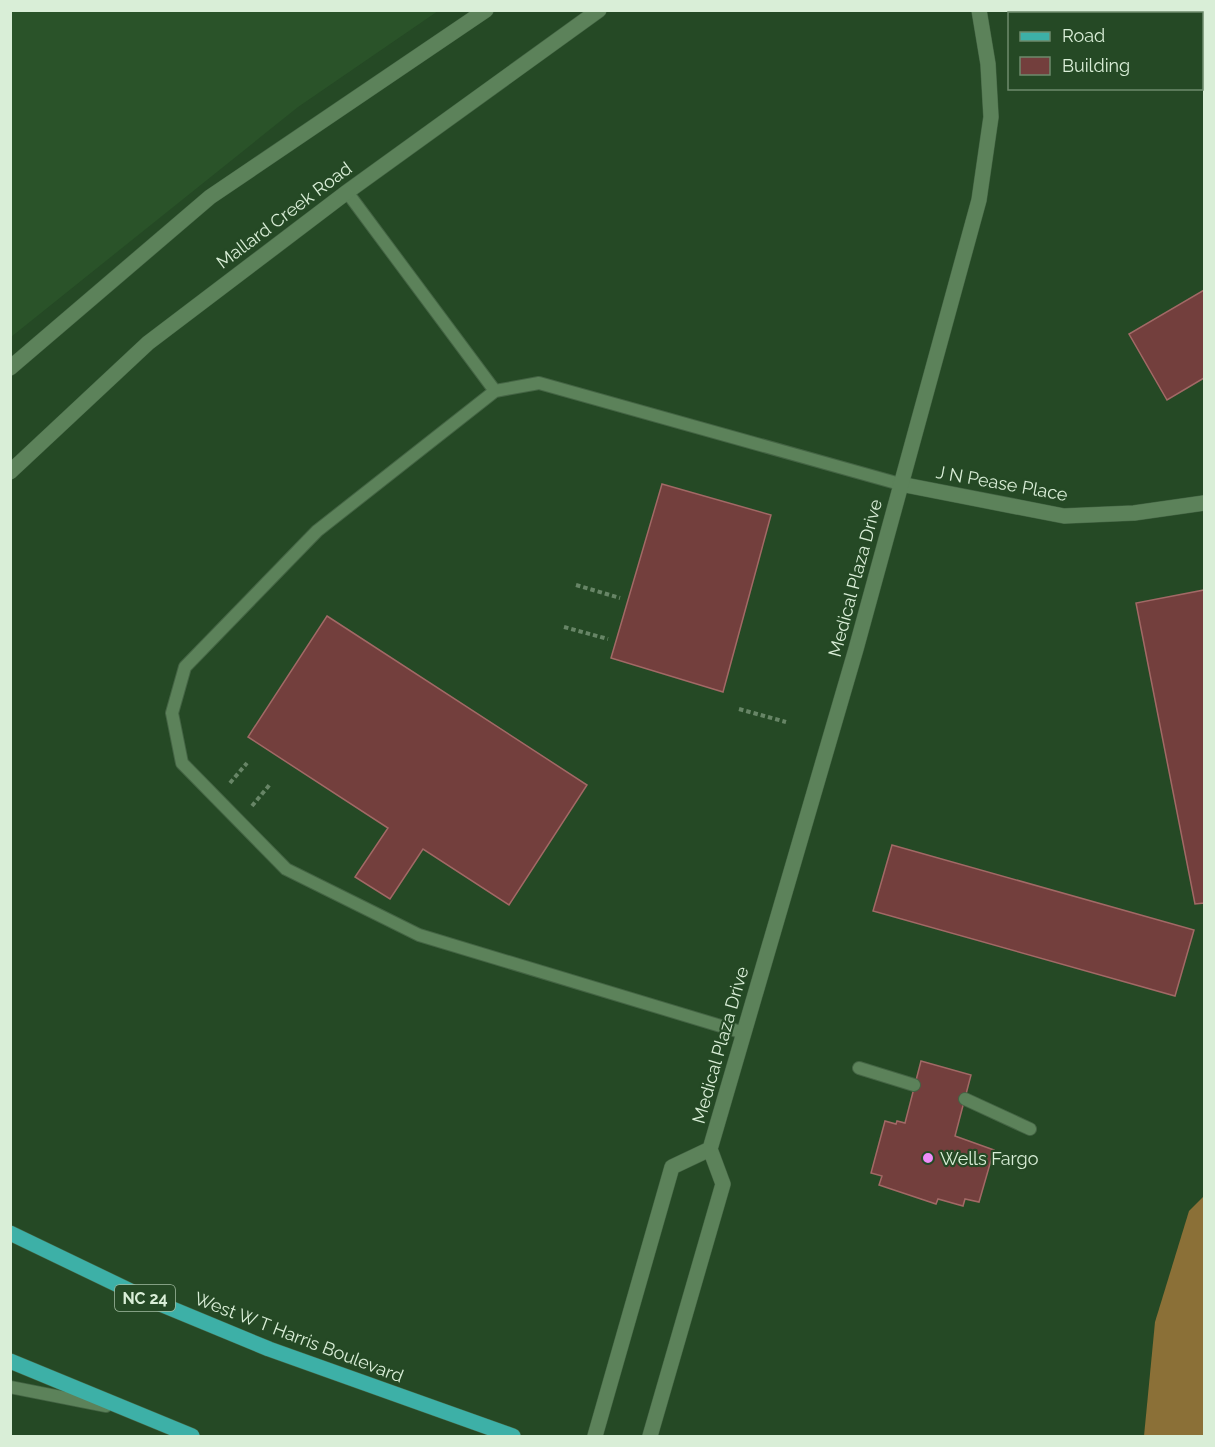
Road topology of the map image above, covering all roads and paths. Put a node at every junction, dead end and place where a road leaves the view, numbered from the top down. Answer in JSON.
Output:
{"nodes":[{"id":1,"x":486,"y":10,"type":"edge"},
{"id":2,"x":599,"y":10,"type":"edge"},
{"id":3,"x":979,"y":10,"type":"edge"},
{"id":4,"x":346,"y":192,"type":"junction"},
{"id":5,"x":10,"y":368,"type":"edge"},
{"id":6,"x":495,"y":392,"type":"junction"},
{"id":7,"x":10,"y":472,"type":"edge"},
{"id":8,"x":900,"y":484,"type":"junction"},
{"id":9,"x":1204,"y":502,"type":"edge"},
{"id":10,"x":576,"y":585,"type":"dead end"},
{"id":11,"x":620,"y":598,"type":"dead end"},
{"id":12,"x":564,"y":627,"type":"dead end"},
{"id":13,"x":608,"y":639,"type":"dead end"},
{"id":14,"x":739,"y":709,"type":"dead end"},
{"id":15,"x":786,"y":722,"type":"dead end"},
{"id":16,"x":271,"y":783,"type":"dead end"},
{"id":17,"x":238,"y":821,"type":"junction"},
{"id":18,"x":744,"y":1033,"type":"junction"},
{"id":19,"x":859,"y":1068,"type":"dead end"},
{"id":20,"x":914,"y":1085,"type":"dead end"},
{"id":21,"x":965,"y":1099,"type":"dead end"},
{"id":22,"x":1030,"y":1129,"type":"dead end"},
{"id":23,"x":710,"y":1149,"type":"junction"},
{"id":24,"x":10,"y":1233,"type":"edge"},
{"id":25,"x":10,"y":1361,"type":"edge"},
{"id":26,"x":10,"y":1387,"type":"edge"},
{"id":27,"x":120,"y":1409,"type":"junction"},
{"id":28,"x":192,"y":1437,"type":"edge"},
{"id":29,"x":513,"y":1437,"type":"edge"},
{"id":30,"x":595,"y":1437,"type":"edge"},
{"id":31,"x":650,"y":1437,"type":"edge"}],
"edges":[{"from":1,"to":5,"type":"street"},
{"from":2,"to":4,"type":"street","name":"Mallard Creek Road"},
{"from":3,"to":8,"type":"street","name":"Medical Plaza Drive"},
{"from":4,"to":6,"type":"lane"},
{"from":4,"to":7,"type":"street","name":"Mallard Creek Road"},
{"from":6,"to":8,"type":"lane"},
{"from":6,"to":17,"type":"lane"},
{"from":8,"to":9,"type":"street","name":"J N Pease Place"},
{"from":8,"to":18,"type":"street","name":"Medical Plaza Drive"},
{"from":10,"to":11,"type":"path"},
{"from":12,"to":13,"type":"path"},
{"from":14,"to":15,"type":"path"},
{"from":16,"to":17,"type":"path"},
{"from":17,"to":18,"type":"lane"},
{"from":18,"to":23,"type":"street","name":"Medical Plaza Drive"},
{"from":19,"to":20,"type":"lane"},
{"from":21,"to":22,"type":"lane"},
{"from":23,"to":30,"type":"street","name":"Medical Plaza Drive"},
{"from":23,"to":31,"type":"street","name":"Medical Plaza Drive"},
{"from":24,"to":29,"type":"main road","name":"West W T Harris Boulevard","number":"NC 24"},
{"from":25,"to":27,"type":"main road"},
{"from":26,"to":27,"type":"lane"},
{"from":27,"to":28,"type":"main road"}]}
